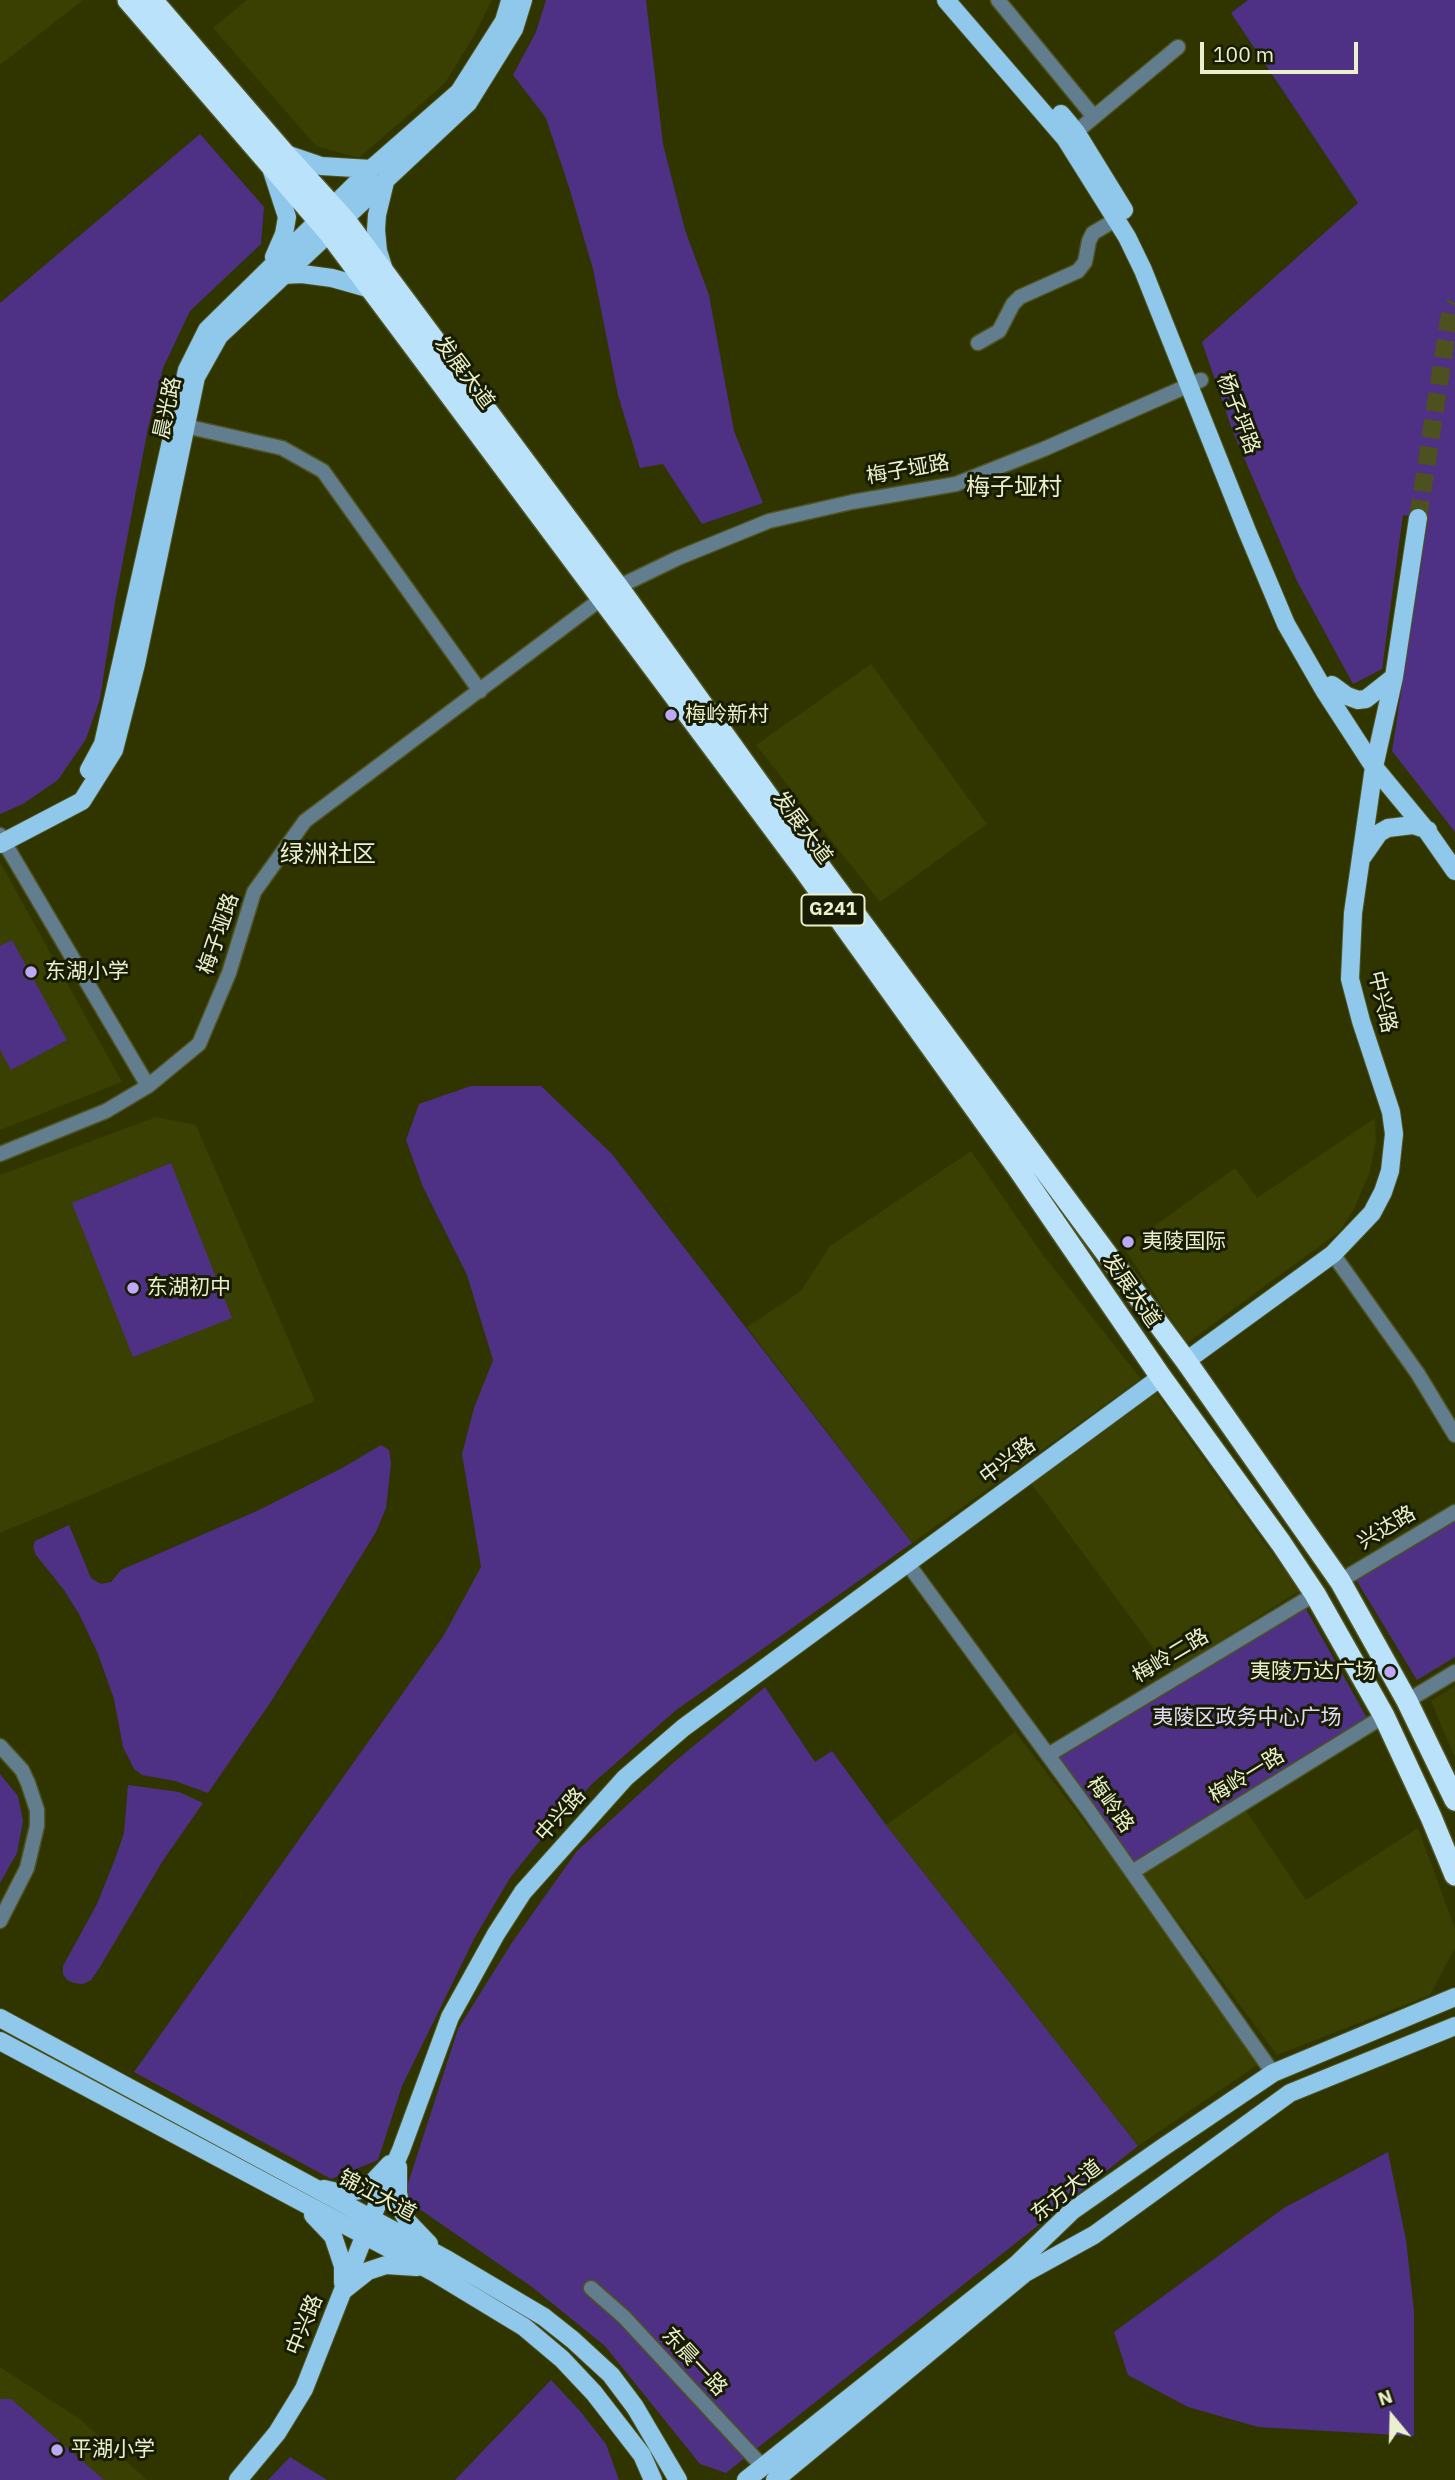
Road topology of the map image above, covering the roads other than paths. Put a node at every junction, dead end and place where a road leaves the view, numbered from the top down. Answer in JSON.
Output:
{"nodes":[{"id":1,"x":128,"y":0,"type":"edge"},
{"id":2,"x":152,"y":0,"type":"edge"},
{"id":3,"x":510,"y":0,"type":"edge"},
{"id":4,"x":523,"y":0,"type":"edge"},
{"id":5,"x":946,"y":0,"type":"edge"},
{"id":6,"x":962,"y":0,"type":"edge"},
{"id":7,"x":998,"y":0,"type":"edge"},
{"id":8,"x":1178,"y":47,"type":"dead end"},
{"id":9,"x":1094,"y":117,"type":"junction"},
{"id":10,"x":1076,"y":132,"type":"junction"},
{"id":11,"x":276,"y":159,"type":"junction"},
{"id":12,"x":371,"y":169,"type":"junction"},
{"id":13,"x":385,"y":182,"type":"junction"},
{"id":14,"x":1117,"y":219,"type":"junction"},
{"id":15,"x":331,"y":220,"type":"junction"},
{"id":16,"x":275,"y":272,"type":"junction"},
{"id":17,"x":378,"y":281,"type":"junction"},
{"id":18,"x":978,"y":343,"type":"dead end"},
{"id":19,"x":1196,"y":382,"type":"junction"},
{"id":20,"x":180,"y":425,"type":"junction"},
{"id":21,"x":1418,"y":518,"type":"tunnel mouth"},
{"id":22,"x":610,"y":593,"type":"junction"},
{"id":23,"x":1394,"y":677,"type":"junction"},
{"id":24,"x":1332,"y":685,"type":"junction"},
{"id":25,"x":480,"y":691,"type":"junction"},
{"id":26,"x":1376,"y":760,"type":"junction"},
{"id":27,"x":1430,"y":828,"type":"junction"},
{"id":28,"x":1,"y":838,"type":"edge"},
{"id":29,"x":1455,"y":856,"type":"edge"},
{"id":30,"x":1360,"y":860,"type":"junction"},
{"id":31,"x":1455,"y":871,"type":"edge"},
{"id":32,"x":148,"y":1086,"type":"junction"},
{"id":33,"x":0,"y":1154,"type":"edge"},
{"id":34,"x":1332,"y":1254,"type":"junction"},
{"id":35,"x":1186,"y":1361,"type":"junction"},
{"id":36,"x":1161,"y":1377,"type":"junction"},
{"id":37,"x":1455,"y":1435,"type":"edge"},
{"id":38,"x":1455,"y":1511,"type":"edge"},
{"id":39,"x":908,"y":1564,"type":"junction"},
{"id":40,"x":1340,"y":1581,"type":"junction"},
{"id":41,"x":1315,"y":1594,"type":"junction"},
{"id":42,"x":1455,"y":1672,"type":"edge"},
{"id":43,"x":1407,"y":1701,"type":"junction"},
{"id":44,"x":1384,"y":1716,"type":"junction"},
{"id":45,"x":0,"y":1746,"type":"edge"},
{"id":46,"x":1048,"y":1755,"type":"junction"},
{"id":47,"x":1455,"y":1800,"type":"edge"},
{"id":48,"x":1132,"y":1872,"type":"junction"},
{"id":49,"x":1455,"y":1875,"type":"edge"},
{"id":50,"x":0,"y":1921,"type":"edge"},
{"id":51,"x":1455,"y":1987,"type":"edge"},
{"id":52,"x":1455,"y":1997,"type":"edge"},
{"id":53,"x":1455,"y":2007,"type":"edge"},
{"id":54,"x":1427,"y":2008,"type":"junction"},
{"id":55,"x":1455,"y":2017,"type":"edge"},
{"id":56,"x":0,"y":2018,"type":"edge"},
{"id":57,"x":1455,"y":2026,"type":"edge"},
{"id":58,"x":1429,"y":2036,"type":"junction"},
{"id":59,"x":1455,"y":2038,"type":"edge"},
{"id":60,"x":0,"y":2041,"type":"edge"},
{"id":61,"x":1273,"y":2073,"type":"junction"},
{"id":62,"x":401,"y":2150,"type":"junction"},
{"id":63,"x":309,"y":2186,"type":"junction"},
{"id":64,"x":298,"y":2201,"type":"junction"},
{"id":65,"x":371,"y":2219,"type":"junction"},
{"id":66,"x":364,"y":2236,"type":"junction"},
{"id":67,"x":441,"y":2266,"type":"junction"},
{"id":68,"x":1021,"y":2268,"type":"junction"},
{"id":69,"x":591,"y":2288,"type":"dead end"},
{"id":70,"x":344,"y":2290,"type":"junction"},
{"id":71,"x":769,"y":2473,"type":"edge"},
{"id":72,"x":239,"y":2480,"type":"edge"},
{"id":73,"x":653,"y":2480,"type":"edge"},
{"id":74,"x":678,"y":2480,"type":"edge"},
{"id":75,"x":746,"y":2480,"type":"edge"}],
"edges":[{"from":1,"to":11,"type":"highway","name":"发展大道","number":"G241"},
{"from":2,"to":11,"type":"highway","name":"发展大道","number":"G241"},
{"from":3,"to":12,"type":"main road","name":"晨光路"},
{"from":4,"to":13,"type":"main road","name":"晨光路"},
{"from":5,"to":14,"type":"main road"},
{"from":6,"to":10,"type":"main road","name":"杨子坪路"},
{"from":7,"to":9,"type":"street"},
{"from":8,"to":9,"type":"street"},
{"from":9,"to":10,"type":"street"},
{"from":10,"to":19,"type":"main road","name":"杨子坪路"},
{"from":11,"to":12,"type":"main road"},
{"from":11,"to":15,"type":"highway","name":"发展大道","number":"G241"},
{"from":11,"to":16,"type":"main road"},
{"from":12,"to":15,"type":"main road","name":"晨光路"},
{"from":13,"to":15,"type":"main road","name":"晨光路"},
{"from":13,"to":17,"type":"main road"},
{"from":14,"to":18,"type":"street"},
{"from":14,"to":19,"type":"main road"},
{"from":15,"to":16,"type":"main road","name":"晨光路"},
{"from":15,"to":17,"type":"highway","name":"发展大道","number":"G241"},
{"from":16,"to":17,"type":"main road"},
{"from":16,"to":20,"type":"main road","name":"晨光路"},
{"from":17,"to":22,"type":"highway","name":"发展大道","number":"G241"},
{"from":19,"to":22,"type":"street","name":"梅子垭路"},
{"from":19,"to":24,"type":"main road","name":"杨子坪路"},
{"from":19,"to":26,"type":"main road"},
{"from":20,"to":25,"type":"street"},
{"from":20,"to":28,"type":"main road","name":"晨光路"},
{"from":21,"to":23,"type":"main road","name":"中兴路"},
{"from":22,"to":25,"type":"street","name":"梅子垭路"},
{"from":22,"to":35,"type":"highway","name":"发展大道","number":"G241"},
{"from":22,"to":36,"type":"highway","name":"发展大道","number":"G241"},
{"from":23,"to":24,"type":"main road"},
{"from":23,"to":26,"type":"main road","name":"中兴路"},
{"from":24,"to":26,"type":"main road","name":"杨子坪路"},
{"from":25,"to":32,"type":"street","name":"梅子垭路"},
{"from":26,"to":27,"type":"main road","name":"杨子坪路"},
{"from":26,"to":30,"type":"main road","name":"中兴路"},
{"from":27,"to":29,"type":"main road","name":"杨子坪路"},
{"from":27,"to":30,"type":"main road"},
{"from":27,"to":31,"type":"main road","name":"杨子坪路"},
{"from":28,"to":32,"type":"street"},
{"from":30,"to":34,"type":"main road","name":"中兴路"},
{"from":32,"to":33,"type":"street","name":"梅子垭路"},
{"from":34,"to":35,"type":"main road","name":"中兴路"},
{"from":34,"to":37,"type":"street"},
{"from":35,"to":40,"type":"highway","name":"发展大道","number":"G241"},
{"from":36,"to":39,"type":"main road","name":"中兴路"},
{"from":36,"to":41,"type":"highway","name":"发展大道","number":"G241"},
{"from":38,"to":40,"type":"street","name":"兴达路"},
{"from":39,"to":46,"type":"street","name":"梅岭路"},
{"from":39,"to":62,"type":"main road","name":"中兴路"},
{"from":40,"to":43,"type":"highway","name":"发展大道","number":"G241"},
{"from":41,"to":44,"type":"highway","name":"发展大道","number":"G241"},
{"from":41,"to":46,"type":"street","name":"梅岭二路"},
{"from":42,"to":43,"type":"street"},
{"from":43,"to":47,"type":"highway","name":"发展大道","number":"G241"},
{"from":44,"to":48,"type":"street","name":"梅岭一路"},
{"from":44,"to":49,"type":"highway","name":"发展大道","number":"G241"},
{"from":45,"to":50,"type":"street"},
{"from":46,"to":48,"type":"street","name":"梅岭路"},
{"from":48,"to":61,"type":"street","name":"梅岭路"},
{"from":51,"to":54,"type":"main road"},
{"from":52,"to":54,"type":"main road","name":"东方大道"},
{"from":53,"to":68,"type":"main road"},
{"from":54,"to":61,"type":"main road","name":"东方大道"},
{"from":55,"to":68,"type":"main road"},
{"from":56,"to":63,"type":"main road","name":"锦江大道"},
{"from":57,"to":58,"type":"main road","name":"东方大道"},
{"from":58,"to":59,"type":"main road"},
{"from":58,"to":68,"type":"main road","name":"东方大道"},
{"from":60,"to":64,"type":"main road","name":"锦江大道"},
{"from":61,"to":68,"type":"main road","name":"东方大道"},
{"from":62,"to":63,"type":"main road"},
{"from":62,"to":65,"type":"main road","name":"中兴路"},
{"from":62,"to":67,"type":"main road"},
{"from":63,"to":65,"type":"main road","name":"锦江大道"},
{"from":64,"to":66,"type":"main road","name":"锦江大道"},
{"from":64,"to":70,"type":"main road"},
{"from":65,"to":66,"type":"main road","name":"中兴路"},
{"from":65,"to":67,"type":"main road","name":"锦江大道"},
{"from":66,"to":67,"type":"main road","name":"锦江大道"},
{"from":66,"to":70,"type":"main road","name":"中兴路"},
{"from":67,"to":70,"type":"main road"},
{"from":67,"to":73,"type":"main road","name":"锦江大道"},
{"from":67,"to":74,"type":"main road","name":"锦江大道"},
{"from":68,"to":71,"type":"main road","name":"东方大道"},
{"from":69,"to":71,"type":"street","name":"东晨一路"},
{"from":70,"to":72,"type":"main road","name":"中兴路"},
{"from":71,"to":75,"type":"main road","name":"东方大道"}]}
